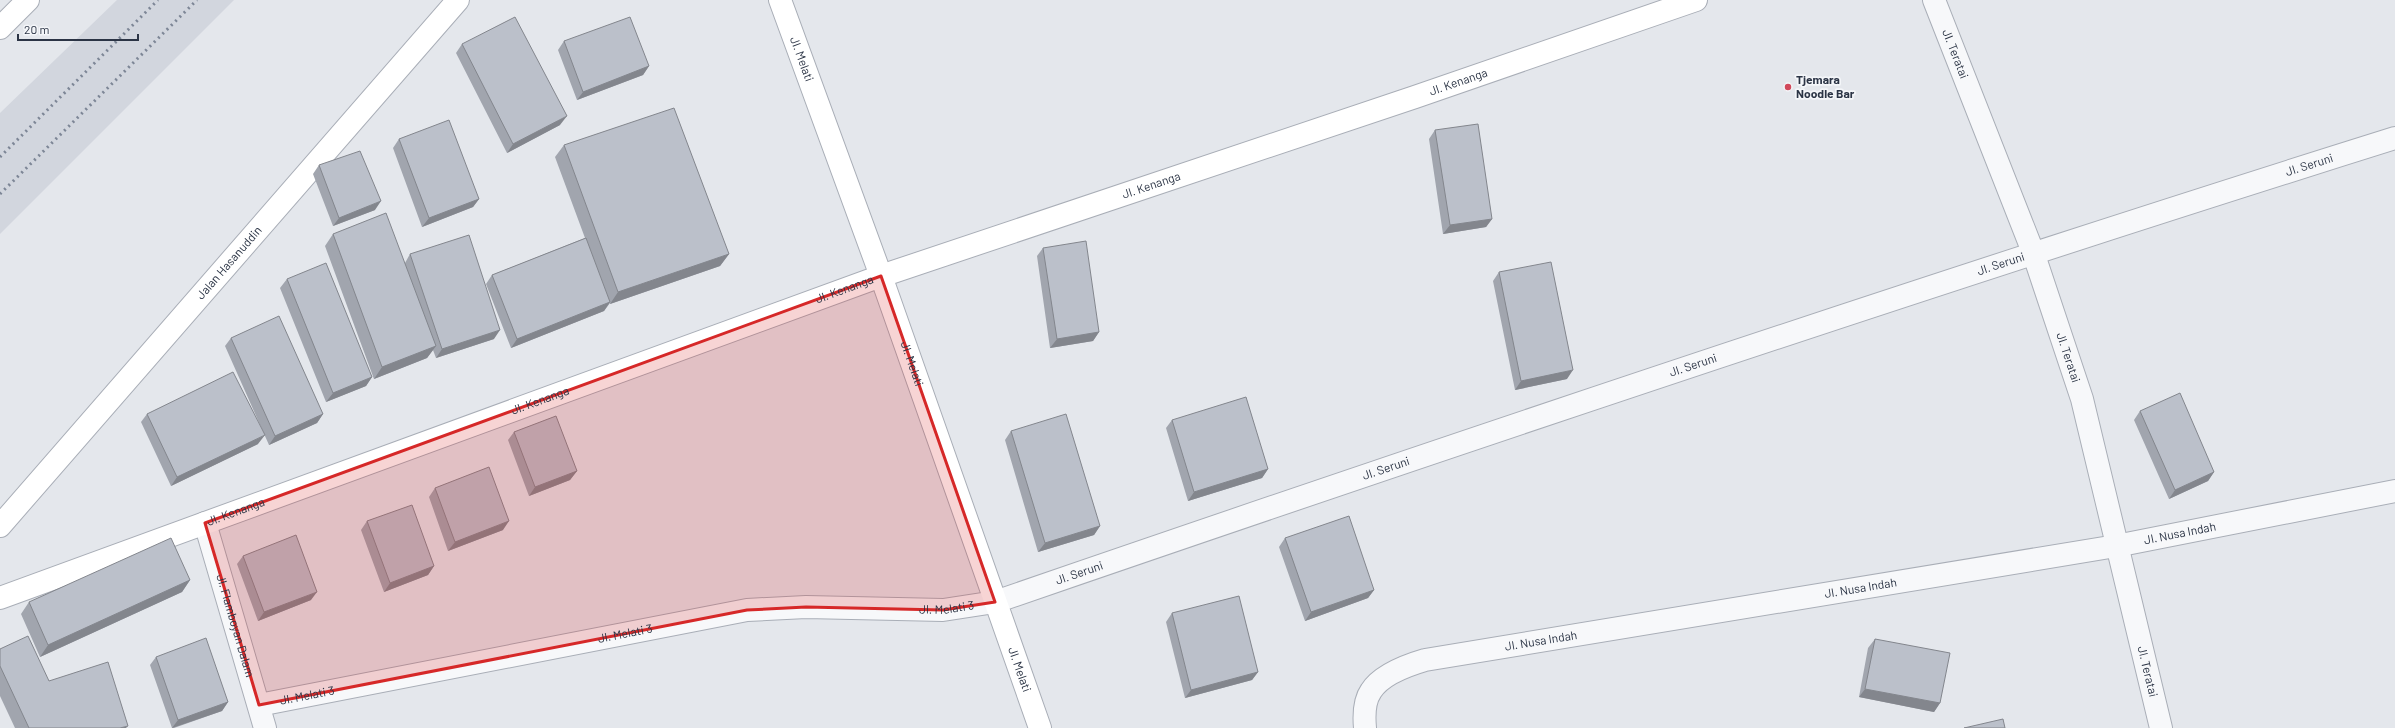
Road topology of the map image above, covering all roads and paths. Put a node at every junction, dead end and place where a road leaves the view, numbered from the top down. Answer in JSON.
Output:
{"nodes":[{"id":1,"x":28,"y":0,"type":"edge"},
{"id":2,"x":458,"y":0,"type":"edge"},
{"id":3,"x":780,"y":0,"type":"edge"},
{"id":4,"x":1696,"y":0,"type":"edge"},
{"id":5,"x":1934,"y":0,"type":"edge"},
{"id":6,"x":0,"y":28,"type":"edge"},
{"id":7,"x":2395,"y":138,"type":"edge"},
{"id":8,"x":2033,"y":252,"type":"junction"},
{"id":9,"x":881,"y":276,"type":"junction"},
{"id":10,"x":2395,"y":491,"type":"edge"},
{"id":11,"x":205,"y":523,"type":"junction"},
{"id":12,"x":0,"y":526,"type":"edge"},
{"id":13,"x":2116,"y":546,"type":"junction"},
{"id":14,"x":0,"y":598,"type":"edge"},
{"id":15,"x":995,"y":602,"type":"junction"},
{"id":16,"x":259,"y":706,"type":"junction"},
{"id":17,"x":265,"y":728,"type":"edge"},
{"id":18,"x":1040,"y":728,"type":"edge"},
{"id":19,"x":1365,"y":728,"type":"edge"},
{"id":20,"x":2161,"y":728,"type":"edge"}],
"edges":[{"from":1,"to":6,"type":"street"},
{"from":2,"to":12,"type":"street","name":"Jalan Hasanuddin"},
{"from":3,"to":9,"type":"street","name":"Jl. Melati"},
{"from":4,"to":9,"type":"street","name":"Jl. Kenanga"},
{"from":5,"to":8,"type":"street","name":"Jl. Teratai"},
{"from":7,"to":8,"type":"street","name":"Jl. Seruni"},
{"from":8,"to":13,"type":"street","name":"Jl. Teratai"},
{"from":8,"to":15,"type":"street","name":"Jl. Seruni"},
{"from":9,"to":11,"type":"street","name":"Jl. Kenanga"},
{"from":9,"to":15,"type":"street","name":"Jl. Melati"},
{"from":10,"to":13,"type":"street","name":"Jl. Nusa Indah"},
{"from":11,"to":14,"type":"street","name":"Jl. Kenanga"},
{"from":11,"to":16,"type":"street","name":"Jl. Flamboyan Dalam"},
{"from":13,"to":19,"type":"street","name":"Jl. Nusa Indah"},
{"from":13,"to":20,"type":"street","name":"Jl. Teratai"},
{"from":15,"to":16,"type":"street","name":"Jl. Melati 3"},
{"from":15,"to":18,"type":"street","name":"Jl. Melati"},
{"from":16,"to":17,"type":"street","name":"Jl. Flamboyan Dalam"}]}
